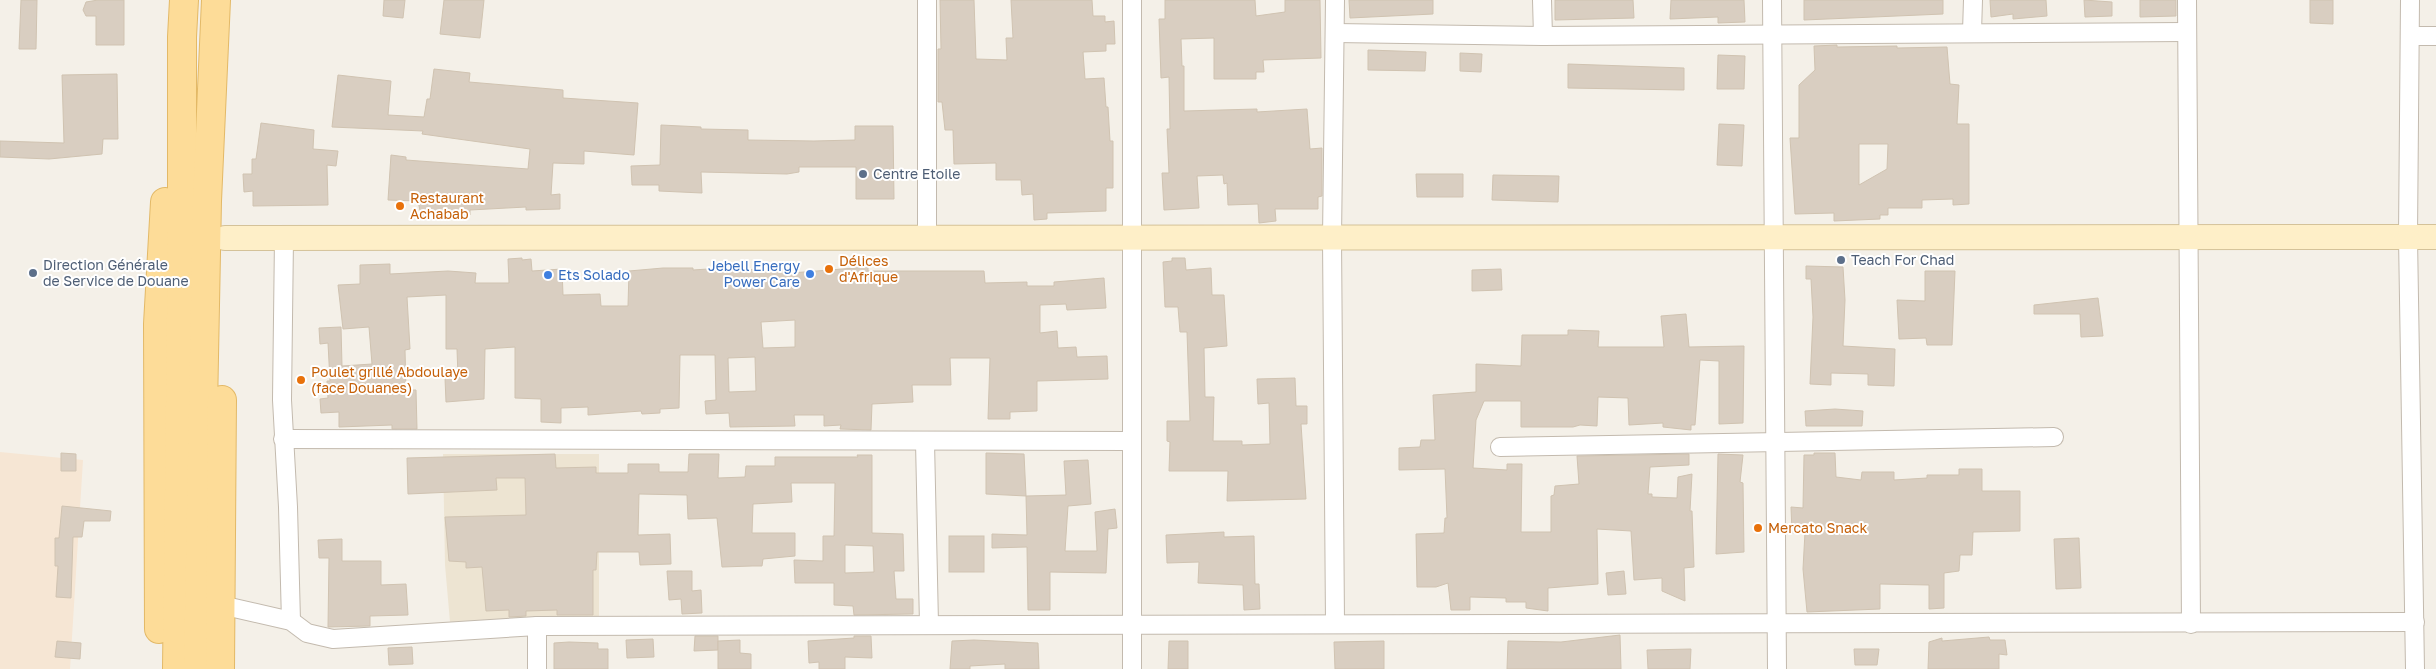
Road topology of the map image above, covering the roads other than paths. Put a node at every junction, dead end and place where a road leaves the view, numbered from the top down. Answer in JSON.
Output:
{"nodes":[{"id":1,"x":184,"y":0,"type":"edge"},
{"id":2,"x":216,"y":0,"type":"edge"},
{"id":3,"x":926,"y":0,"type":"edge"},
{"id":4,"x":1132,"y":0,"type":"edge"},
{"id":5,"x":1335,"y":0,"type":"edge"},
{"id":6,"x":1542,"y":0,"type":"edge"},
{"id":7,"x":1772,"y":0,"type":"edge"},
{"id":8,"x":1973,"y":0,"type":"edge"},
{"id":9,"x":2186,"y":0,"type":"edge"},
{"id":10,"x":2410,"y":0,"type":"edge"},
{"id":11,"x":1972,"y":32,"type":"junction"},
{"id":12,"x":2186,"y":32,"type":"junction"},
{"id":13,"x":1335,"y":33,"type":"junction"},
{"id":14,"x":1772,"y":35,"type":"junction"},
{"id":15,"x":1543,"y":36,"type":"junction"},
{"id":16,"x":2410,"y":36,"type":"junction"},
{"id":17,"x":2436,"y":36,"type":"edge"},
{"id":18,"x":182,"y":37,"type":"junction"},
{"id":19,"x":212,"y":67,"type":"junction"},
{"id":20,"x":1131,"y":236,"type":"junction"},
{"id":21,"x":2190,"y":236,"type":"junction"},
{"id":22,"x":2408,"y":236,"type":"junction"},
{"id":23,"x":927,"y":237,"type":"junction"},
{"id":24,"x":2436,"y":237,"type":"edge"},
{"id":25,"x":224,"y":238,"type":"junction"},
{"id":26,"x":284,"y":238,"type":"junction"},
{"id":27,"x":1332,"y":238,"type":"junction"},
{"id":28,"x":1773,"y":238,"type":"junction"},
{"id":29,"x":193,"y":331,"type":"junction"},
{"id":30,"x":2054,"y":437,"type":"dead end"},
{"id":31,"x":283,"y":439,"type":"junction"},
{"id":32,"x":1774,"y":441,"type":"junction"},
{"id":33,"x":925,"y":442,"type":"junction"},
{"id":34,"x":1131,"y":442,"type":"junction"},
{"id":35,"x":1500,"y":447,"type":"dead end"},
{"id":36,"x":221,"y":605,"type":"junction"},
{"id":37,"x":291,"y":621,"type":"junction"},
{"id":38,"x":2415,"y":622,"type":"junction"},
{"id":39,"x":1335,"y":623,"type":"junction"},
{"id":40,"x":930,"y":624,"type":"junction"},
{"id":41,"x":2191,"y":624,"type":"junction"},
{"id":42,"x":1776,"y":625,"type":"junction"},
{"id":43,"x":537,"y":626,"type":"junction"},
{"id":44,"x":1133,"y":626,"type":"junction"},
{"id":45,"x":159,"y":669,"type":"edge"},
{"id":46,"x":177,"y":669,"type":"edge"},
{"id":47,"x":198,"y":669,"type":"edge"},
{"id":48,"x":220,"y":669,"type":"edge"},
{"id":49,"x":537,"y":669,"type":"edge"},
{"id":50,"x":1132,"y":669,"type":"edge"},
{"id":51,"x":1777,"y":669,"type":"edge"},
{"id":52,"x":2415,"y":669,"type":"edge"}],
"edges":[{"from":1,"to":18,"type":"main road"},
{"from":2,"to":19,"type":"main road"},
{"from":3,"to":23,"type":"street"},
{"from":4,"to":20,"type":"street"},
{"from":5,"to":13,"type":"street"},
{"from":6,"to":15,"type":"street"},
{"from":7,"to":14,"type":"street"},
{"from":8,"to":11,"type":"street"},
{"from":9,"to":12,"type":"street"},
{"from":10,"to":16,"type":"street"},
{"from":11,"to":12,"type":"street"},
{"from":11,"to":14,"type":"street"},
{"from":12,"to":21,"type":"street"},
{"from":13,"to":15,"type":"street"},
{"from":13,"to":27,"type":"street"},
{"from":14,"to":15,"type":"street"},
{"from":14,"to":28,"type":"street"},
{"from":16,"to":17,"type":"street"},
{"from":16,"to":22,"type":"street"},
{"from":18,"to":29,"type":"main road"},
{"from":18,"to":45,"type":"main road"},
{"from":19,"to":25,"type":"main road"},
{"from":19,"to":29,"type":"main road"},
{"from":20,"to":23,"type":"street"},
{"from":20,"to":27,"type":"street"},
{"from":20,"to":34,"type":"street"},
{"from":21,"to":22,"type":"street"},
{"from":21,"to":28,"type":"street"},
{"from":21,"to":41,"type":"street"},
{"from":22,"to":24,"type":"street"},
{"from":22,"to":38,"type":"street"},
{"from":23,"to":26,"type":"street"},
{"from":25,"to":26,"type":"street"},
{"from":25,"to":36,"type":"main road"},
{"from":26,"to":31,"type":"street"},
{"from":27,"to":28,"type":"street"},
{"from":27,"to":39,"type":"street"},
{"from":28,"to":32,"type":"street"},
{"from":29,"to":46,"type":"main road"},
{"from":29,"to":47,"type":"main road"},
{"from":30,"to":32,"type":"street"},
{"from":31,"to":33,"type":"street"},
{"from":31,"to":37,"type":"street"},
{"from":32,"to":35,"type":"street"},
{"from":32,"to":42,"type":"street"},
{"from":33,"to":34,"type":"street"},
{"from":33,"to":40,"type":"street"},
{"from":34,"to":44,"type":"street"},
{"from":36,"to":37,"type":"street"},
{"from":36,"to":48,"type":"main road"},
{"from":37,"to":43,"type":"street"},
{"from":38,"to":41,"type":"street"},
{"from":38,"to":52,"type":"street"},
{"from":39,"to":42,"type":"street"},
{"from":39,"to":44,"type":"street"},
{"from":40,"to":43,"type":"street"},
{"from":40,"to":44,"type":"street"},
{"from":41,"to":42,"type":"street"},
{"from":42,"to":51,"type":"street"},
{"from":43,"to":49,"type":"street"},
{"from":44,"to":50,"type":"street"}]}
